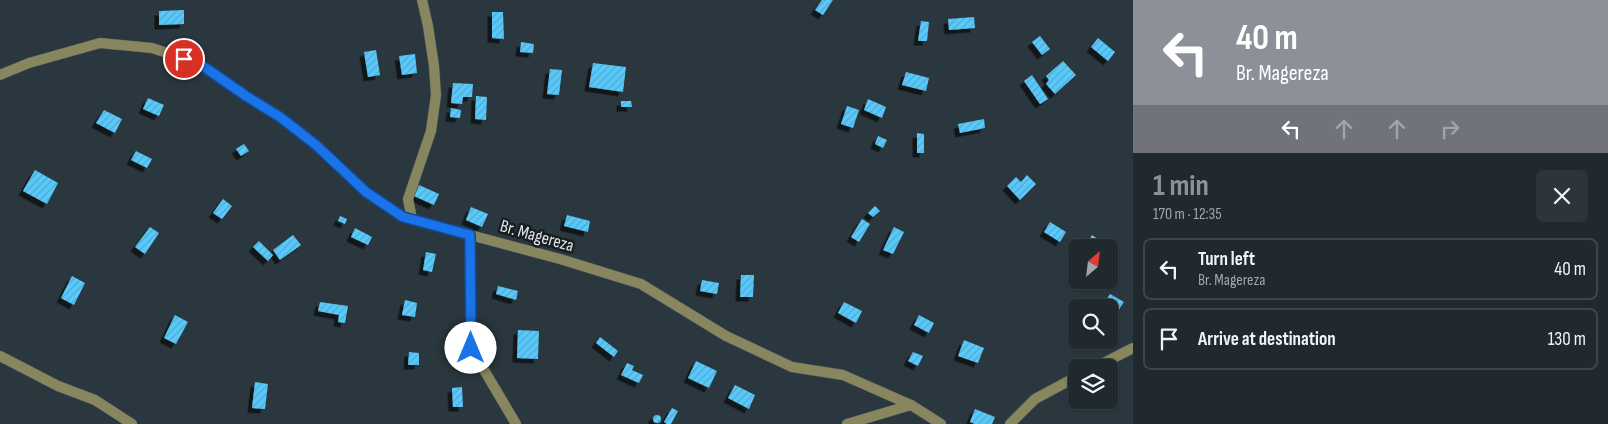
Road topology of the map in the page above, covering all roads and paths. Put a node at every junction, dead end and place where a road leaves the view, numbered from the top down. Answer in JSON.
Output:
{"nodes":[{"id":1,"x":422,"y":0,"type":"edge"},
{"id":2,"x":0,"y":75,"type":"edge"},
{"id":3,"x":412,"y":219,"type":"junction"},
{"id":4,"x":470,"y":235,"type":"junction"},
{"id":5,"x":1133,"y":348,"type":"edge"},
{"id":6,"x":0,"y":356,"type":"edge"},
{"id":7,"x":1112,"y":359,"type":"edge"},
{"id":8,"x":1068,"y":381,"type":"edge"},
{"id":9,"x":911,"y":405,"type":"junction"},
{"id":10,"x":132,"y":424,"type":"edge"},
{"id":11,"x":516,"y":424,"type":"edge"},
{"id":12,"x":847,"y":424,"type":"edge"},
{"id":13,"x":941,"y":424,"type":"edge"},
{"id":14,"x":1010,"y":424,"type":"edge"}],
"edges":[{"from":1,"to":3,"type":"street"},
{"from":2,"to":3,"type":"street","name":"Br. Magereza"},
{"from":3,"to":4,"type":"street","name":"Br. Magereza"},
{"from":4,"to":9,"type":"street","name":"Br. Magereza"},
{"from":4,"to":11,"type":"street"},
{"from":5,"to":7,"type":"street"},
{"from":6,"to":10,"type":"street"},
{"from":8,"to":14,"type":"street"},
{"from":9,"to":12,"type":"street"},
{"from":9,"to":13,"type":"street","name":"Br. Magereza"}]}
